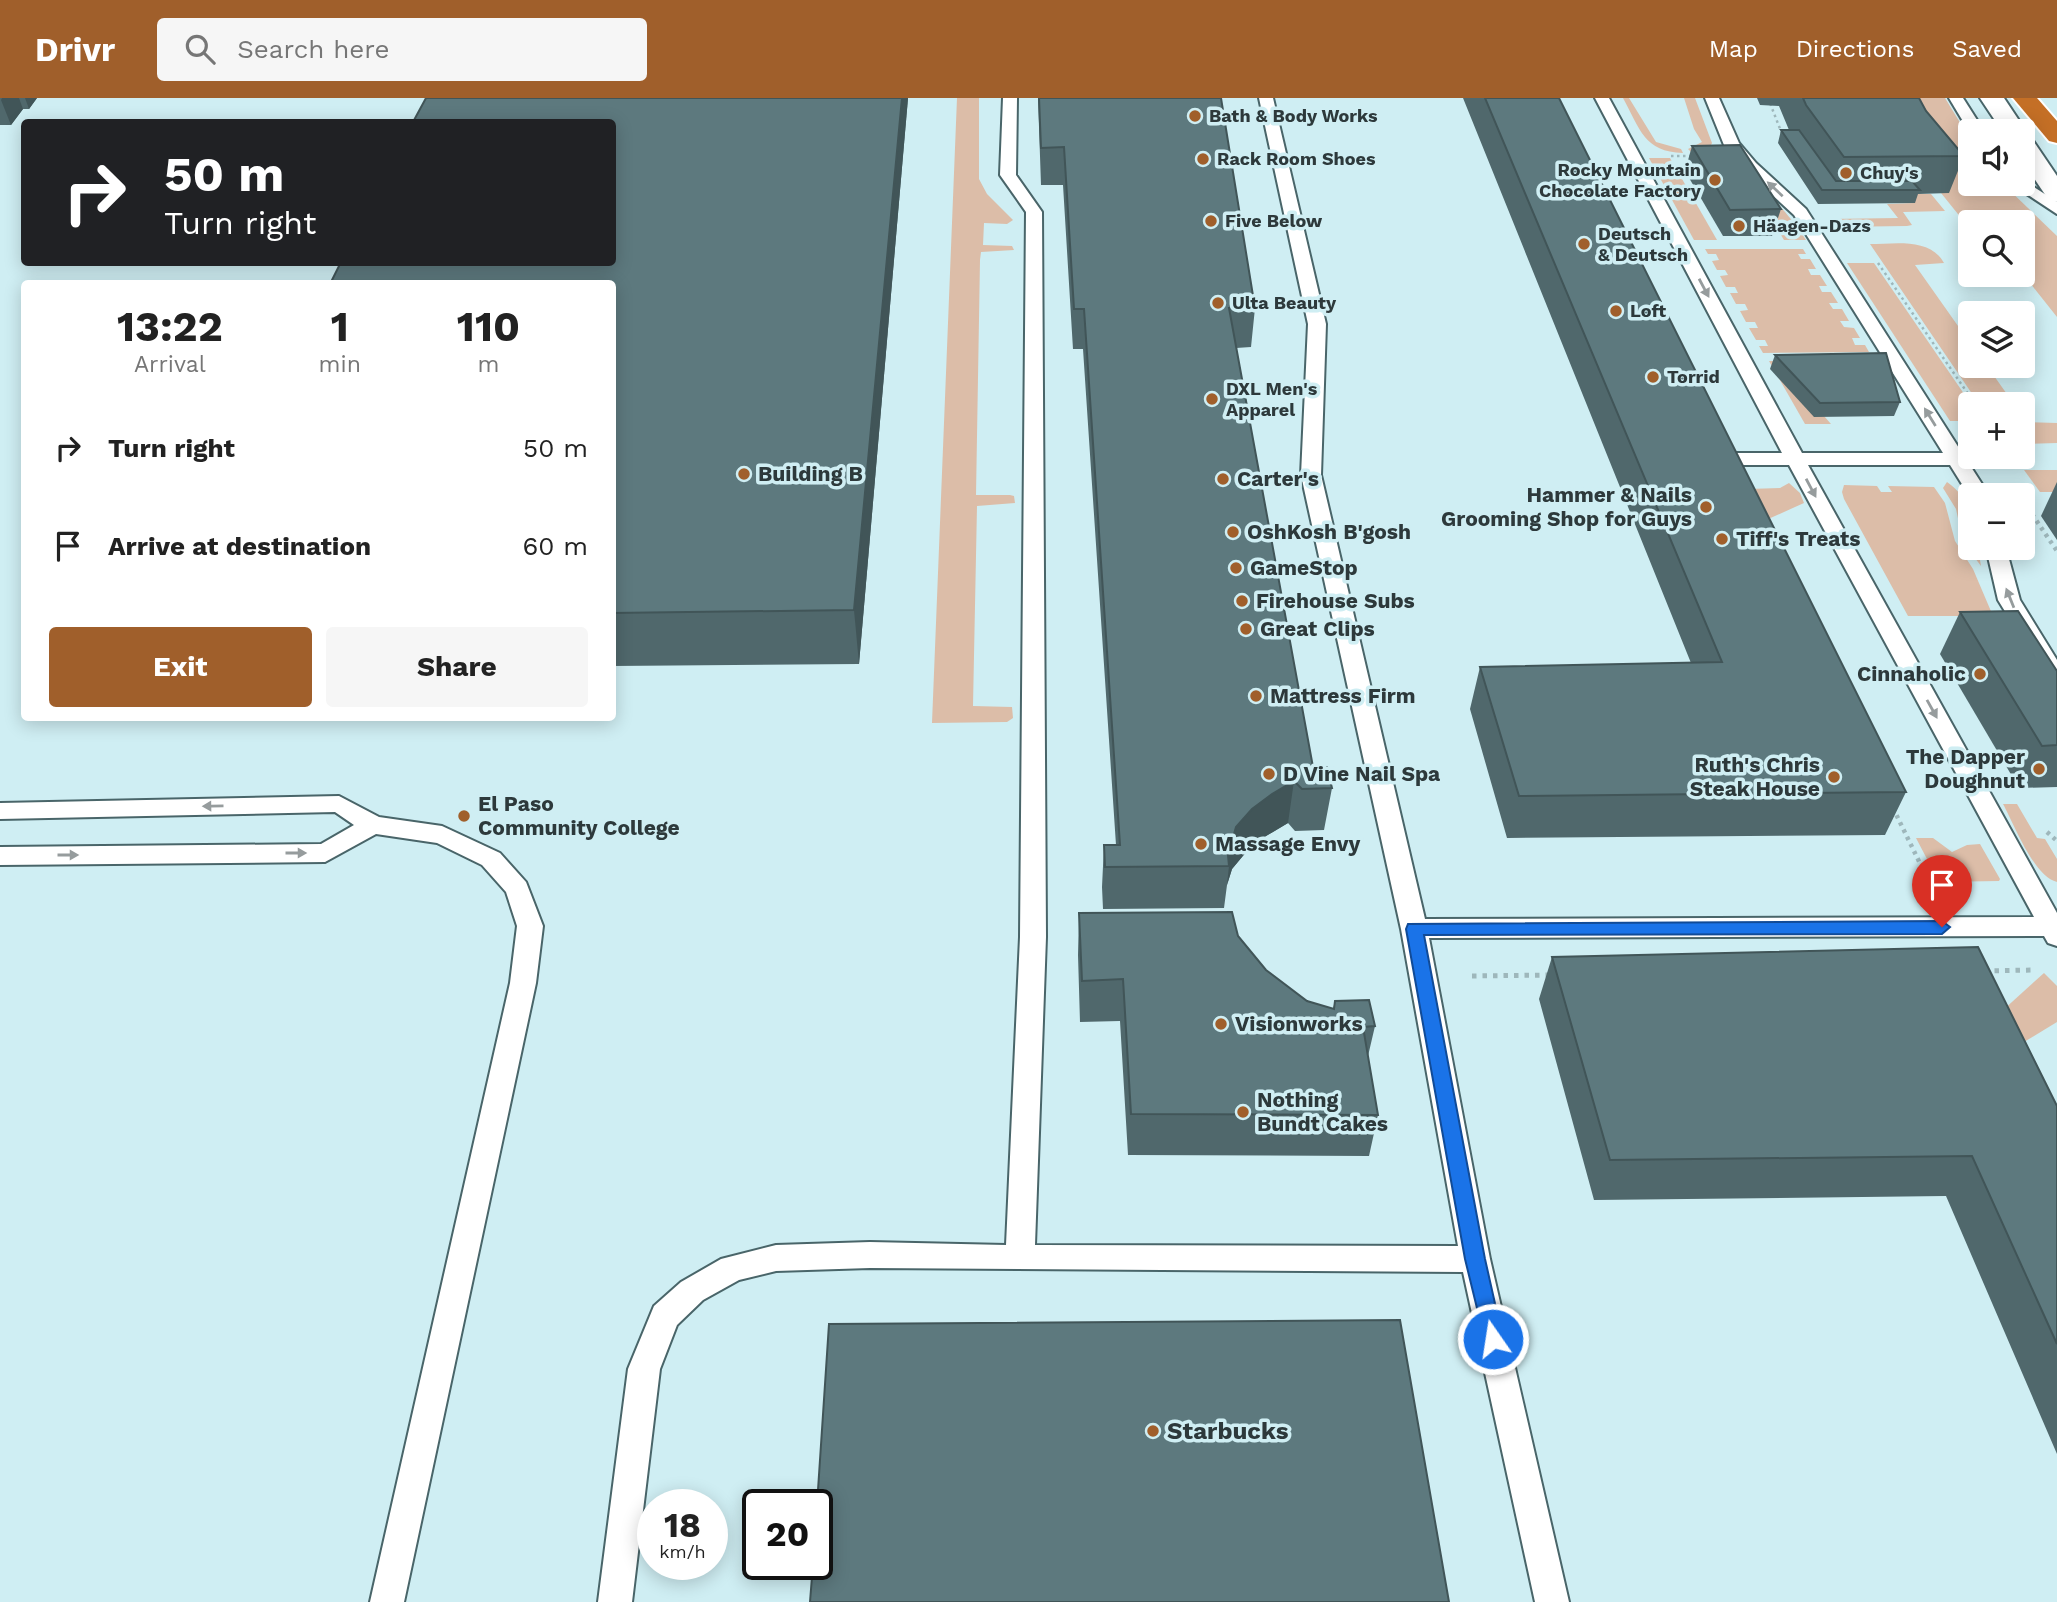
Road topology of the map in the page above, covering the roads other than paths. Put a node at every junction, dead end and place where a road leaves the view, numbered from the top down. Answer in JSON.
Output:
{"nodes":[{"id":1,"x":1010,"y":98,"type":"edge"},
{"id":2,"x":1266,"y":98,"type":"edge"},
{"id":3,"x":1602,"y":98,"type":"edge"},
{"id":4,"x":1712,"y":98,"type":"edge"},
{"id":5,"x":1956,"y":98,"type":"edge"},
{"id":6,"x":1992,"y":98,"type":"edge"},
{"id":7,"x":2025,"y":98,"type":"edge"},
{"id":8,"x":1969,"y":119,"type":"edge"},
{"id":9,"x":2006,"y":119,"type":"edge"},
{"id":10,"x":2057,"y":136,"type":"edge"},
{"id":11,"x":2035,"y":162,"type":"edge"},
{"id":12,"x":2035,"y":193,"type":"edge"},
{"id":13,"x":2057,"y":194,"type":"edge"},
{"id":14,"x":2057,"y":209,"type":"edge"},
{"id":15,"x":1706,"y":459,"type":"edge"},
{"id":16,"x":1795,"y":459,"type":"junction"},
{"id":17,"x":1957,"y":459,"type":"junction"},
{"id":18,"x":1972,"y":483,"type":"edge"},
{"id":19,"x":1999,"y":560,"type":"edge"},
{"id":20,"x":2057,"y":678,"type":"edge"},
{"id":21,"x":0,"y":811,"type":"edge"},
{"id":22,"x":373,"y":825,"type":"junction"},
{"id":23,"x":0,"y":856,"type":"edge"},
{"id":24,"x":1414,"y":929,"type":"junction"},
{"id":25,"x":2055,"y":929,"type":"edge"},
{"id":26,"x":1020,"y":1258,"type":"junction"},
{"id":27,"x":1475,"y":1259,"type":"junction"},
{"id":28,"x":387,"y":1602,"type":"edge"},
{"id":29,"x":615,"y":1602,"type":"edge"},
{"id":30,"x":1552,"y":1602,"type":"edge"}],
"edges":[{"from":1,"to":26,"type":"lane"},
{"from":2,"to":24,"type":"lane"},
{"from":3,"to":16,"type":"lane","one_way":true},
{"from":17,"to":4,"type":"lane","one_way":true},
{"from":5,"to":8,"type":"lane"},
{"from":6,"to":9,"type":"main road"},
{"from":7,"to":10,"type":"highway"},
{"from":11,"to":13,"type":"main road"},
{"from":12,"to":14,"type":"lane"},
{"from":15,"to":16,"type":"lane"},
{"from":16,"to":17,"type":"lane"},
{"from":16,"to":25,"type":"lane","one_way":true},
{"from":17,"to":18,"type":"lane"},
{"from":20,"to":19,"type":"lane","one_way":true},
{"from":22,"to":21,"type":"lane","one_way":true},
{"from":23,"to":22,"type":"lane","one_way":true},
{"from":22,"to":28,"type":"lane"},
{"from":24,"to":25,"type":"lane"},
{"from":24,"to":27,"type":"lane"},
{"from":26,"to":27,"type":"lane"},
{"from":26,"to":29,"type":"lane"},
{"from":27,"to":30,"type":"lane"}]}
